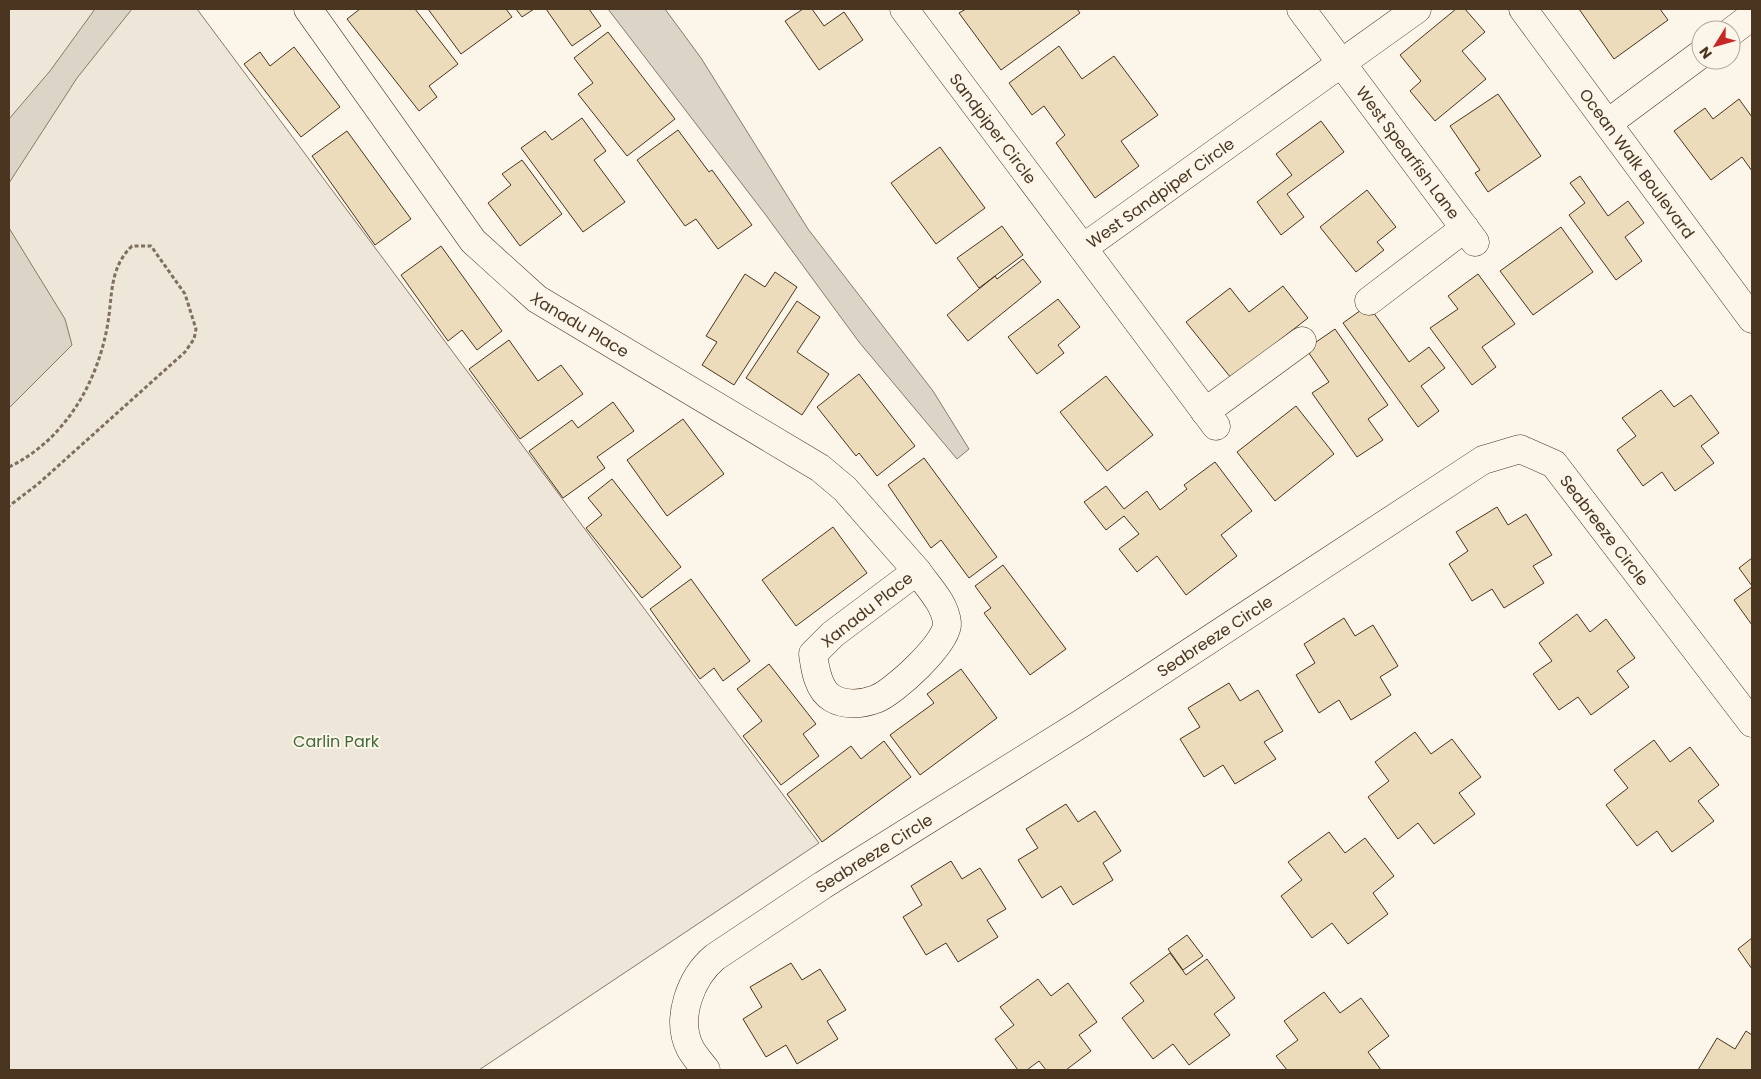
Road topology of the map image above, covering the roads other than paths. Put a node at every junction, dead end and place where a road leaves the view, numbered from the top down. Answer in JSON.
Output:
{"nodes":[{"id":1,"x":308,"y":9,"type":"edge"},
{"id":2,"x":904,"y":9,"type":"edge"},
{"id":3,"x":1301,"y":9,"type":"edge"},
{"id":4,"x":1417,"y":9,"type":"edge"},
{"id":5,"x":1523,"y":9,"type":"edge"},
{"id":6,"x":1752,"y":16,"type":"edge"},
{"id":7,"x":1741,"y":24,"type":"edge"},
{"id":8,"x":1691,"y":61,"type":"edge"},
{"id":9,"x":1341,"y":63,"type":"junction"},
{"id":10,"x":1608,"y":123,"type":"junction"},
{"id":11,"x":1083,"y":248,"type":"junction"},
{"id":12,"x":1368,"y":301,"type":"dead end"},
{"id":13,"x":1752,"y":319,"type":"edge"},
{"id":14,"x":1302,"y":341,"type":"dead end"},
{"id":15,"x":917,"y":571,"type":"junction"},
{"id":16,"x":1752,"y":723,"type":"edge"},
{"id":17,"x":706,"y":1070,"type":"edge"}],
"edges":[{"from":1,"to":15,"type":"street","name":"Xanadu Place"},
{"from":2,"to":11,"type":"street","name":"Sandpiper Circle"},
{"from":3,"to":9,"type":"street","name":"West Spearfish Lane"},
{"from":4,"to":9,"type":"street","name":"West Sandpiper Circle"},
{"from":5,"to":10,"type":"street","name":"Ocean Walk Boulevard"},
{"from":6,"to":7,"type":"street"},
{"from":8,"to":10,"type":"street"},
{"from":9,"to":11,"type":"street","name":"West Sandpiper Circle"},
{"from":9,"to":12,"type":"street","name":"West Spearfish Lane"},
{"from":10,"to":13,"type":"street","name":"Ocean Walk Boulevard"},
{"from":11,"to":14,"type":"street","name":"West Sandpiper Circle"},
{"from":15,"to":15,"type":"street","name":"Xanadu Place"},
{"from":16,"to":17,"type":"street","name":"Seabreeze Circle"}]}
